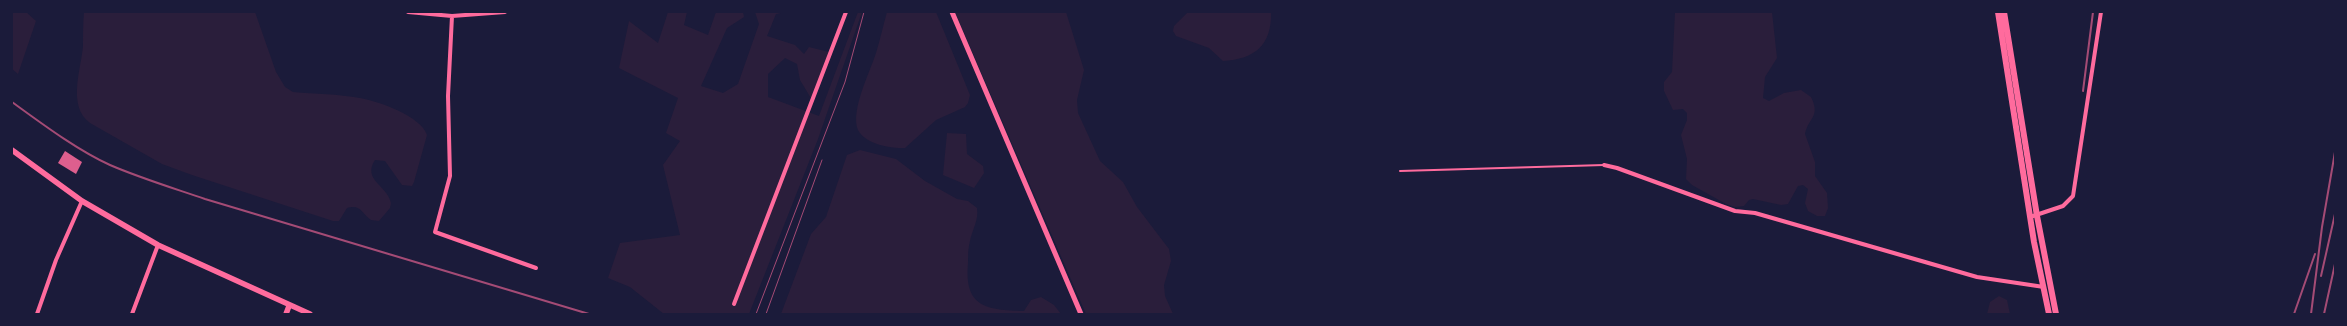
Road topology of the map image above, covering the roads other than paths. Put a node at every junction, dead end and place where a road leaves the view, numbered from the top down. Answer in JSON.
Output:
{"nodes":[{"id":1,"x":408,"y":12,"type":"edge"},
{"id":2,"x":505,"y":12,"type":"edge"},
{"id":3,"x":846,"y":12,"type":"edge"},
{"id":4,"x":952,"y":12,"type":"edge"},
{"id":5,"x":1998,"y":12,"type":"edge"},
{"id":6,"x":2004,"y":12,"type":"edge"},
{"id":7,"x":2100,"y":12,"type":"edge"},
{"id":8,"x":469,"y":14,"type":"edge"},
{"id":9,"x":452,"y":16,"type":"junction"},
{"id":10,"x":12,"y":150,"type":"edge"},
{"id":11,"x":1604,"y":165,"type":"joint"},
{"id":12,"x":1400,"y":171,"type":"dead end"},
{"id":13,"x":82,"y":201,"type":"junction"},
{"id":14,"x":2037,"y":216,"type":"junction"},
{"id":15,"x":2030,"y":217,"type":"junction"},
{"id":16,"x":158,"y":245,"type":"junction"},
{"id":17,"x":536,"y":268,"type":"dead end"},
{"id":18,"x":2043,"y":287,"type":"junction"},
{"id":19,"x":2050,"y":287,"type":"junction"},
{"id":20,"x":734,"y":304,"type":"dead end"},
{"id":21,"x":289,"y":306,"type":"junction"},
{"id":22,"x":37,"y":314,"type":"edge"},
{"id":23,"x":132,"y":314,"type":"edge"},
{"id":24,"x":286,"y":314,"type":"edge"},
{"id":25,"x":310,"y":314,"type":"edge"},
{"id":26,"x":1081,"y":314,"type":"edge"},
{"id":27,"x":2049,"y":314,"type":"edge"},
{"id":28,"x":2056,"y":314,"type":"edge"}],
"edges":[{"from":1,"to":9,"type":"street"},
{"from":2,"to":8,"type":"street"},
{"from":3,"to":20,"type":"street"},
{"from":4,"to":26,"type":"street"},
{"from":5,"to":15,"type":"main road"},
{"from":6,"to":14,"type":"main road"},
{"from":7,"to":14,"type":"street"},
{"from":8,"to":9,"type":"street"},
{"from":9,"to":17,"type":"street"},
{"from":10,"to":13,"type":"main road"},
{"from":11,"to":12,"type":"lane"},
{"from":11,"to":18,"type":"street"},
{"from":13,"to":16,"type":"main road"},
{"from":13,"to":22,"type":"street"},
{"from":14,"to":15,"type":"street"},
{"from":14,"to":19,"type":"main road"},
{"from":15,"to":18,"type":"main road"},
{"from":16,"to":21,"type":"main road"},
{"from":16,"to":23,"type":"street"},
{"from":18,"to":19,"type":"street"},
{"from":18,"to":27,"type":"main road"},
{"from":19,"to":28,"type":"main road"},
{"from":21,"to":24,"type":"main road"},
{"from":21,"to":25,"type":"main road"}]}
